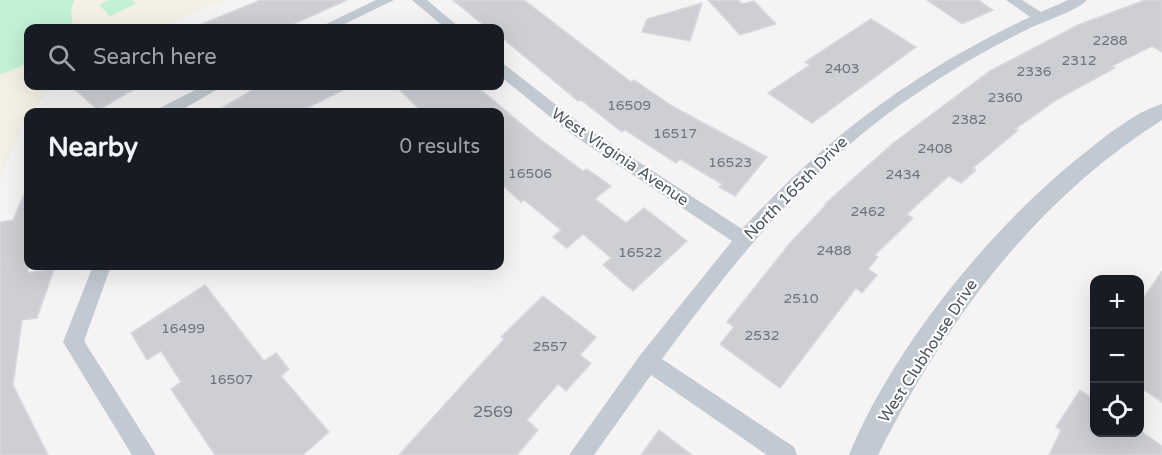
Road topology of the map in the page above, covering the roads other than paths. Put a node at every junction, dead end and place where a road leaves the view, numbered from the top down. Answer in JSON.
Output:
{"nodes":[{"id":1,"x":387,"y":0,"type":"edge"},
{"id":2,"x":419,"y":0,"type":"edge"},
{"id":3,"x":1013,"y":0,"type":"edge"},
{"id":4,"x":1080,"y":0,"type":"edge"},
{"id":5,"x":1039,"y":17,"type":"junction"},
{"id":6,"x":334,"y":24,"type":"edge"},
{"id":7,"x":448,"y":24,"type":"edge"},
{"id":8,"x":504,"y":72,"type":"edge"},
{"id":9,"x":207,"y":90,"type":"edge"},
{"id":10,"x":174,"y":108,"type":"edge"},
{"id":11,"x":1162,"y":111,"type":"edge"},
{"id":12,"x":744,"y":240,"type":"junction"},
{"id":13,"x":100,"y":270,"type":"edge"},
{"id":14,"x":648,"y":361,"type":"junction"},
{"id":15,"x":145,"y":455,"type":"edge"},
{"id":16,"x":580,"y":455,"type":"edge"},
{"id":17,"x":786,"y":455,"type":"edge"},
{"id":18,"x":863,"y":455,"type":"edge"}],
"edges":[{"from":1,"to":6,"type":"street"},
{"from":2,"to":7,"type":"street"},
{"from":3,"to":5,"type":"street"},
{"from":4,"to":5,"type":"street","name":"North 165th Drive"},
{"from":5,"to":12,"type":"street","name":"North 165th Drive"},
{"from":8,"to":12,"type":"street","name":"West Virginia Avenue"},
{"from":9,"to":10,"type":"street"},
{"from":11,"to":18,"type":"street","name":"West Clubhouse Drive"},
{"from":12,"to":14,"type":"street","name":"North 165th Drive"},
{"from":13,"to":15,"type":"street"},
{"from":14,"to":16,"type":"street","name":"North 165th Drive"},
{"from":14,"to":17,"type":"street"}]}
